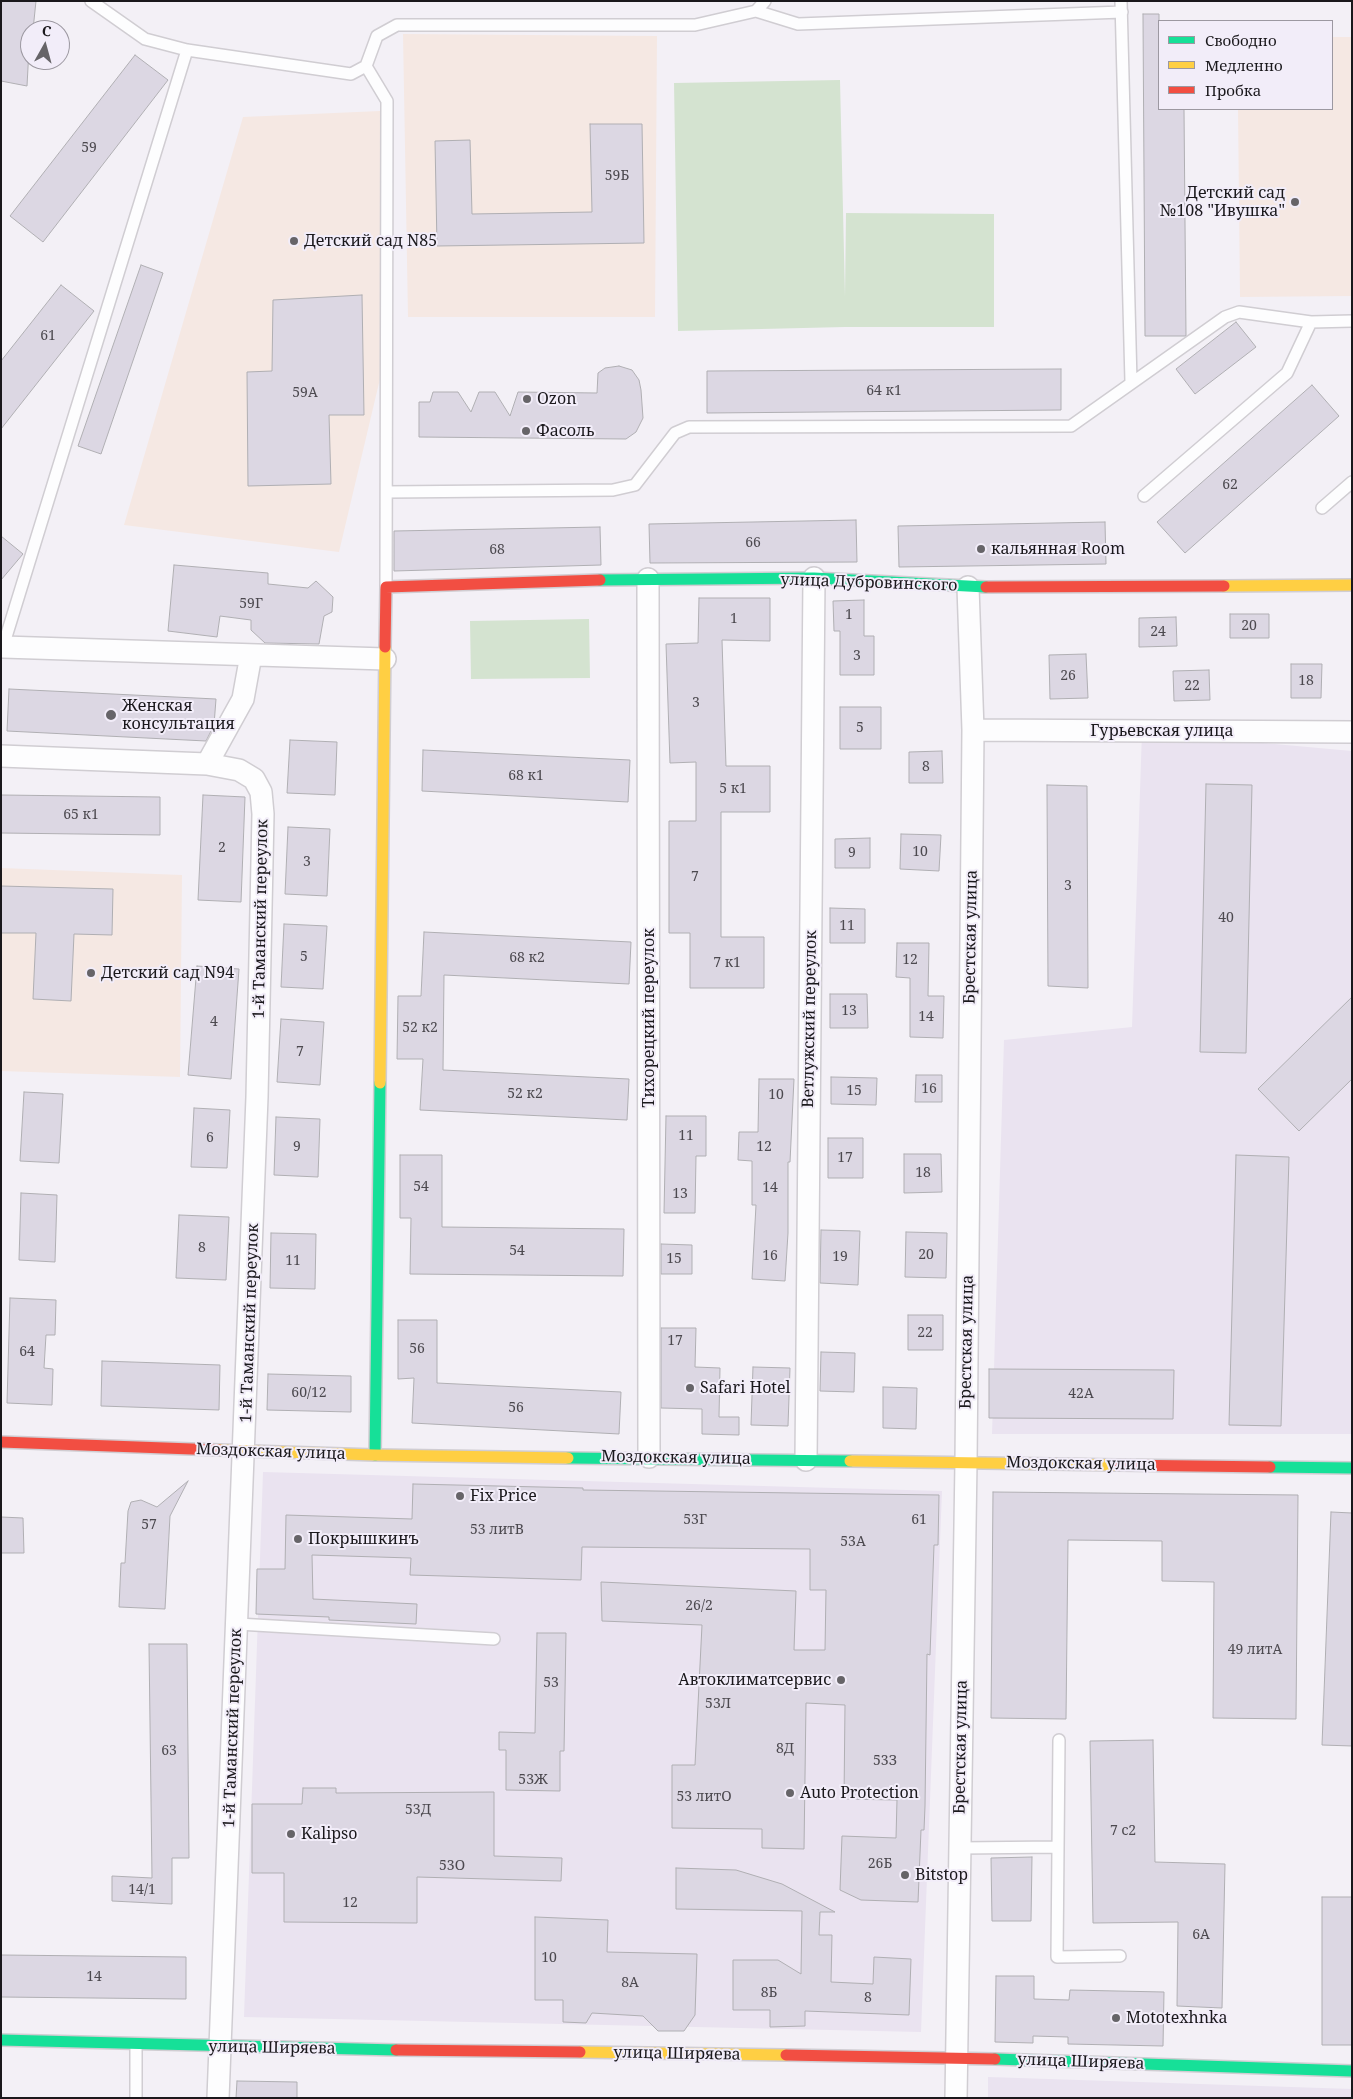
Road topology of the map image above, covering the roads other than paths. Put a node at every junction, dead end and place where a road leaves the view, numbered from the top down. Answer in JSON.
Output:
{"nodes":[{"id":1,"x":91,"y":1,"type":"edge"},
{"id":2,"x":765,"y":1,"type":"edge"},
{"id":3,"x":1122,"y":7,"type":"edge"},
{"id":4,"x":756,"y":11,"type":"junction"},
{"id":5,"x":187,"y":50,"type":"junction"},
{"id":6,"x":366,"y":66,"type":"junction"},
{"id":7,"x":1352,"y":321,"type":"edge"},
{"id":8,"x":1311,"y":322,"type":"junction"},
{"id":9,"x":1131,"y":382,"type":"junction"},
{"id":10,"x":1352,"y":482,"type":"edge"},
{"id":11,"x":387,"y":492,"type":"junction"},
{"id":12,"x":1144,"y":496,"type":"dead end"},
{"id":13,"x":1322,"y":508,"type":"dead end"},
{"id":14,"x":814,"y":578,"type":"junction"},
{"id":15,"x":648,"y":579,"type":"junction"},
{"id":16,"x":1352,"y":585,"type":"edge"},
{"id":17,"x":386,"y":586,"type":"junction"},
{"id":18,"x":968,"y":587,"type":"junction"},
{"id":19,"x":2,"y":650,"type":"edge"},
{"id":20,"x":251,"y":655,"type":"junction"},
{"id":21,"x":385,"y":659,"type":"junction"},
{"id":22,"x":973,"y":730,"type":"junction"},
{"id":23,"x":1352,"y":732,"type":"edge"},
{"id":24,"x":1,"y":756,"type":"edge"},
{"id":25,"x":207,"y":764,"type":"junction"},
{"id":26,"x":1,"y":1442,"type":"edge"},
{"id":27,"x":245,"y":1451,"type":"junction"},
{"id":28,"x":375,"y":1455,"type":"junction"},
{"id":29,"x":649,"y":1457,"type":"junction"},
{"id":30,"x":806,"y":1460,"type":"junction"},
{"id":31,"x":966,"y":1462,"type":"junction"},
{"id":32,"x":1352,"y":1468,"type":"edge"},
{"id":33,"x":238,"y":1624,"type":"junction"},
{"id":34,"x":494,"y":1640,"type":"dead end"},
{"id":35,"x":1059,"y":1740,"type":"dead end"},
{"id":36,"x":1058,"y":1847,"type":"junction"},
{"id":37,"x":960,"y":1848,"type":"junction"},
{"id":38,"x":1120,"y":1956,"type":"dead end"},
{"id":39,"x":1,"y":2040,"type":"edge"},
{"id":40,"x":136,"y":2044,"type":"junction"},
{"id":41,"x":220,"y":2047,"type":"junction"},
{"id":42,"x":957,"y":2058,"type":"junction"},
{"id":43,"x":1352,"y":2071,"type":"edge"},
{"id":44,"x":136,"y":2098,"type":"edge"},
{"id":45,"x":218,"y":2098,"type":"edge"},
{"id":46,"x":956,"y":2098,"type":"edge"}],
"edges":[{"from":1,"to":5,"type":"lane"},
{"from":2,"to":4,"type":"lane"},
{"from":3,"to":4,"type":"lane"},
{"from":3,"to":9,"type":"lane"},
{"from":4,"to":6,"type":"lane"},
{"from":5,"to":6,"type":"lane"},
{"from":5,"to":19,"type":"lane"},
{"from":6,"to":11,"type":"lane"},
{"from":7,"to":8,"type":"lane"},
{"from":8,"to":9,"type":"lane"},
{"from":8,"to":12,"type":"lane"},
{"from":9,"to":11,"type":"lane"},
{"from":10,"to":13,"type":"lane"},
{"from":11,"to":17,"type":"lane"},
{"from":14,"to":15,"type":"street","name":"улица Дубровинского"},
{"from":14,"to":18,"type":"street","name":"улица Дубровинского"},
{"from":14,"to":30,"type":"street","name":"Ветлужский переулок"},
{"from":15,"to":17,"type":"street","name":"улица Дубровинского"},
{"from":15,"to":29,"type":"street","name":"Тихорецкий переулок"},
{"from":16,"to":18,"type":"street","name":"улица Дубровинского"},
{"from":17,"to":21,"type":"street"},
{"from":18,"to":22,"type":"street","name":"Брестская улица"},
{"from":19,"to":20,"type":"street"},
{"from":20,"to":21,"type":"street"},
{"from":20,"to":25,"type":"street"},
{"from":21,"to":28,"type":"street"},
{"from":22,"to":23,"type":"street","name":"Гурьевская улица"},
{"from":22,"to":31,"type":"street","name":"Брестская улица"},
{"from":24,"to":25,"type":"street","name":"1-й Таманский переулок"},
{"from":25,"to":27,"type":"street","name":"1-й Таманский переулок"},
{"from":26,"to":27,"type":"street","name":"Моздокская улица"},
{"from":27,"to":28,"type":"street","name":"Моздокская улица"},
{"from":27,"to":33,"type":"street","name":"1-й Таманский переулок"},
{"from":28,"to":29,"type":"street","name":"Моздокская улица"},
{"from":29,"to":30,"type":"street","name":"Моздокская улица"},
{"from":30,"to":31,"type":"street","name":"Моздокская улица"},
{"from":31,"to":32,"type":"street","name":"Моздокская улица"},
{"from":31,"to":37,"type":"street","name":"Брестская улица"},
{"from":33,"to":34,"type":"lane"},
{"from":33,"to":41,"type":"street","name":"1-й Таманский переулок"},
{"from":35,"to":36,"type":"lane"},
{"from":36,"to":37,"type":"lane"},
{"from":36,"to":38,"type":"lane"},
{"from":37,"to":42,"type":"street","name":"Брестская улица"},
{"from":39,"to":40,"type":"street","name":"улица Ширяева"},
{"from":40,"to":41,"type":"street","name":"улица Ширяева"},
{"from":40,"to":44,"type":"lane"},
{"from":41,"to":42,"type":"street","name":"улица Ширяева"},
{"from":41,"to":45,"type":"street","name":"1-й Таманский переулок"},
{"from":42,"to":43,"type":"street","name":"улица Ширяева"},
{"from":42,"to":46,"type":"street","name":"Брестская улица"}]}
